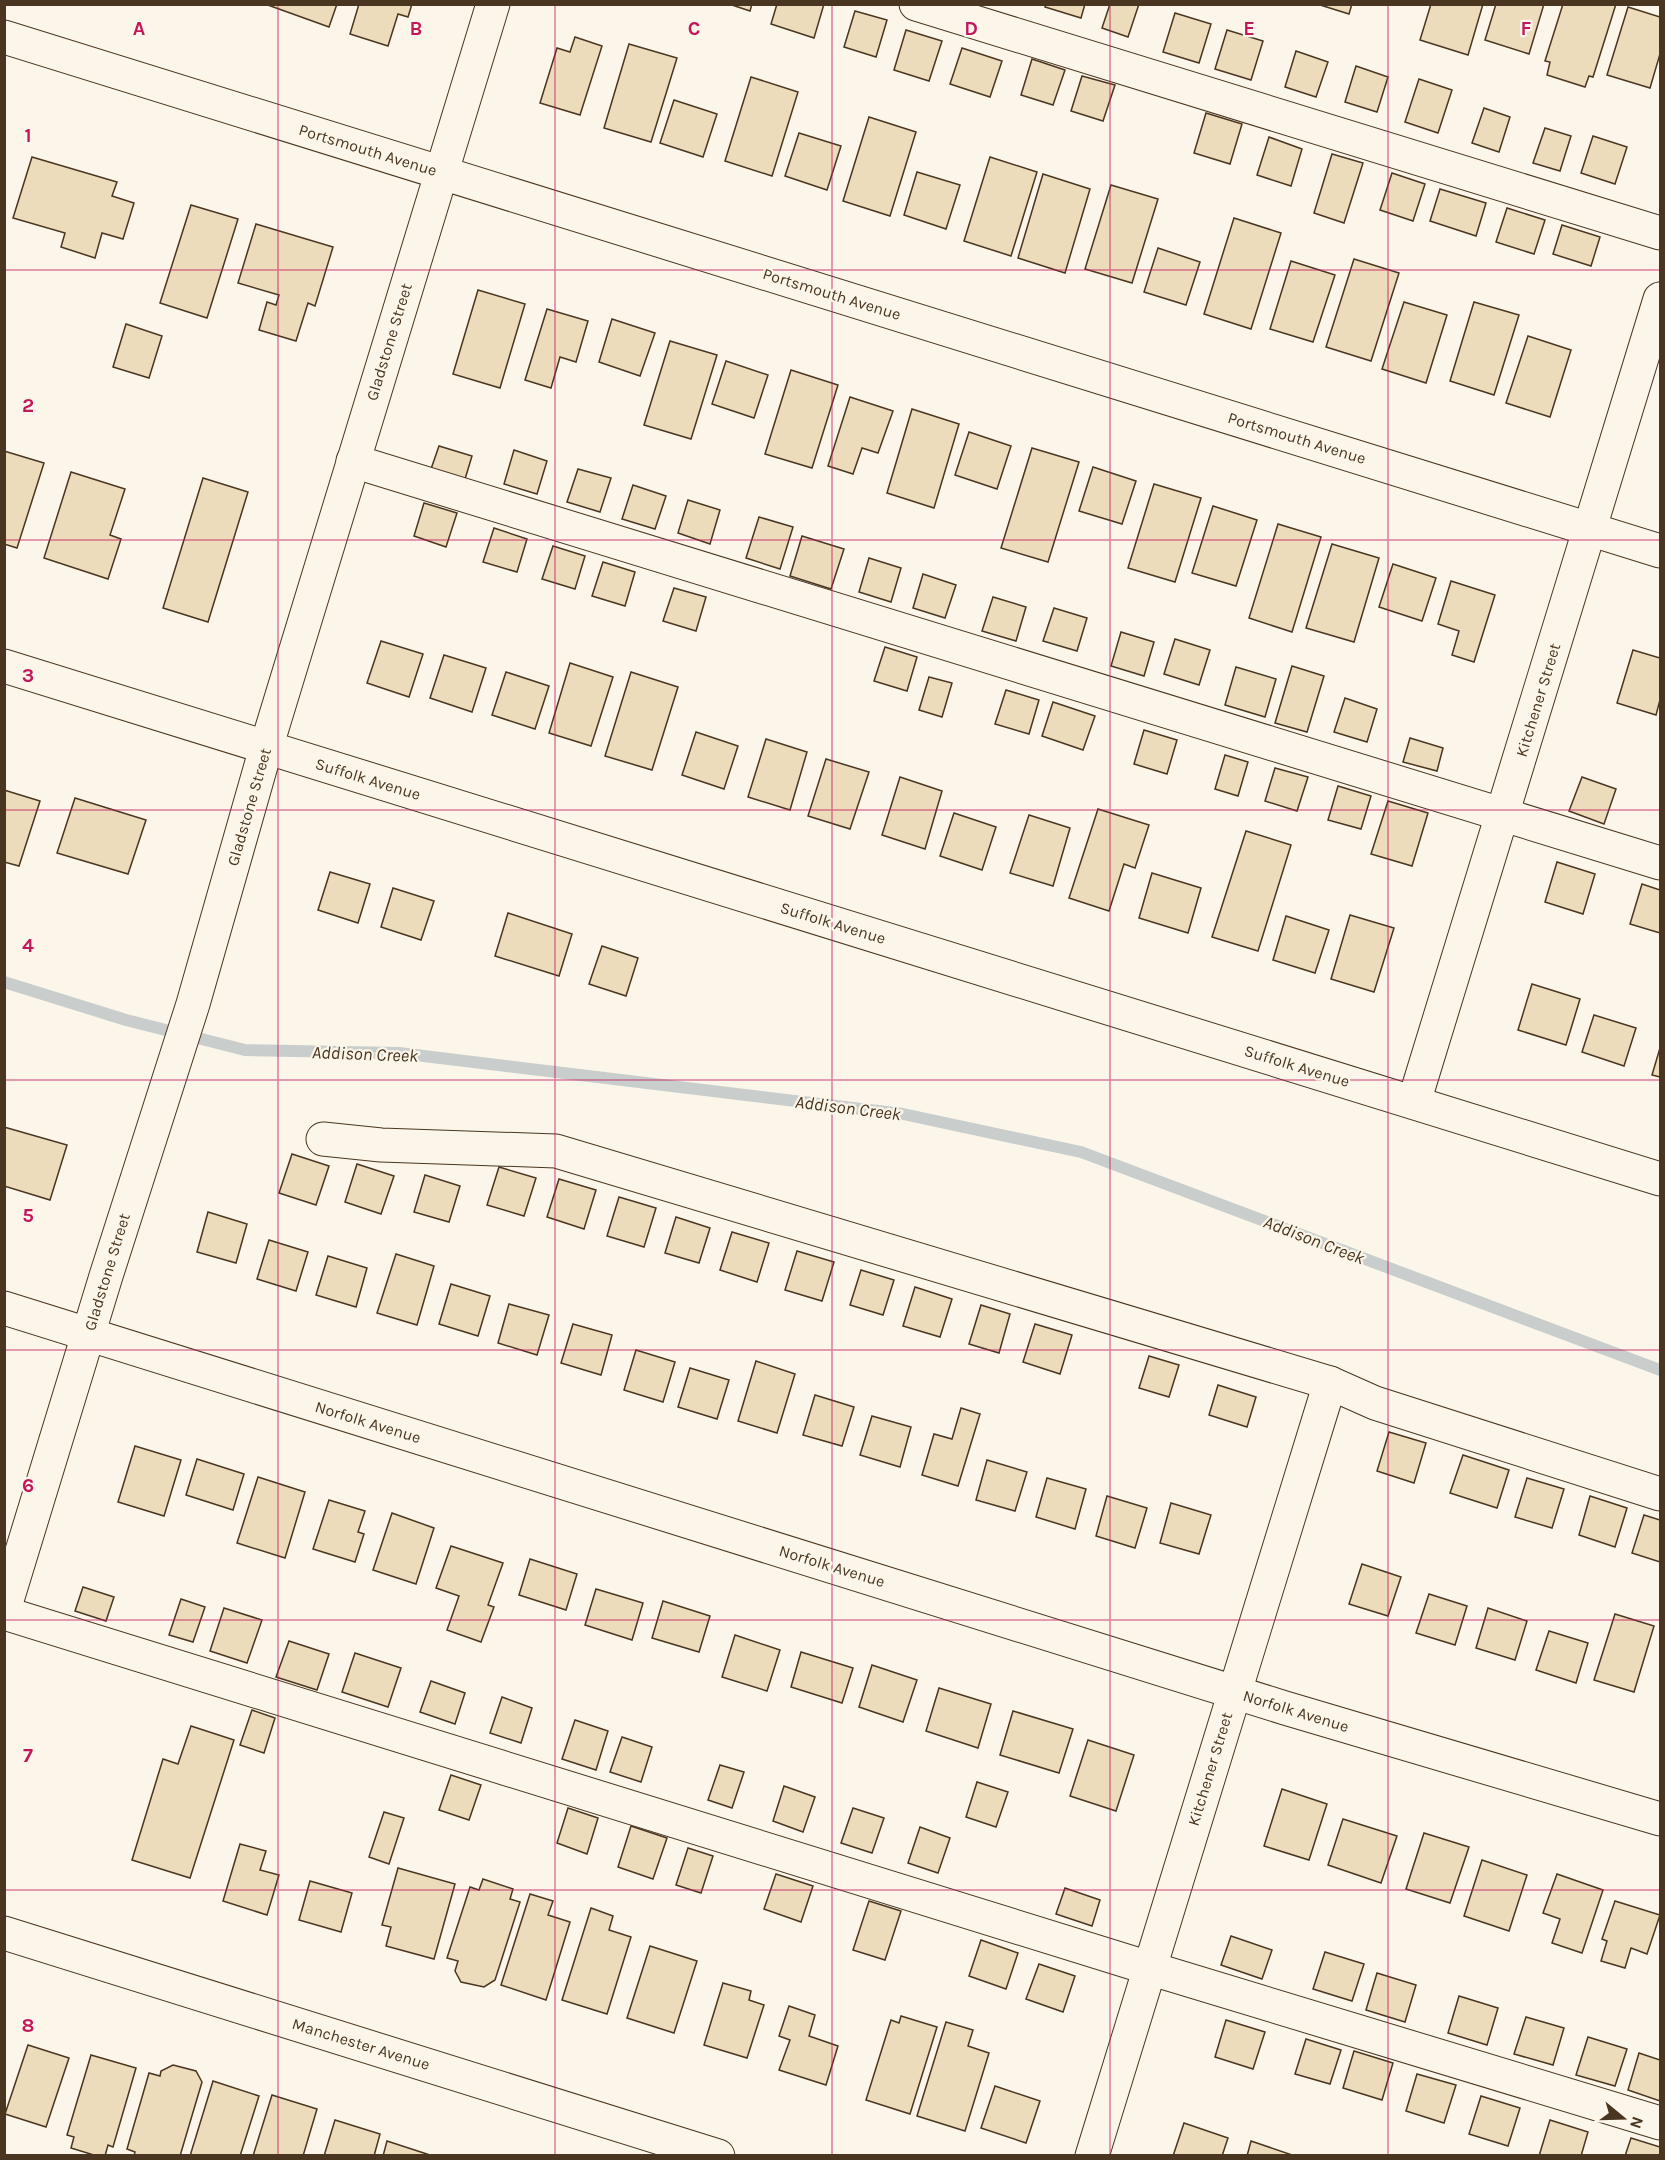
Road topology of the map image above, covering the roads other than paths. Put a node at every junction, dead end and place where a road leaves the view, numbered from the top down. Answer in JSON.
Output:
{"nodes":[{"id":1,"x":493,"y":4,"type":"edge"},
{"id":2,"x":916,"y":4,"type":"edge"},
{"id":3,"x":4,"y":37,"type":"edge"},
{"id":4,"x":441,"y":172,"type":"junction"},
{"id":5,"x":1660,"y":233,"type":"edge"},
{"id":6,"x":1660,"y":299,"type":"edge"},
{"id":7,"x":352,"y":461,"type":"junction"},
{"id":8,"x":1590,"y":530,"type":"junction"},
{"id":9,"x":1660,"y":551,"type":"edge"},
{"id":10,"x":4,"y":666,"type":"edge"},
{"id":11,"x":266,"y":748,"type":"junction"},
{"id":12,"x":1503,"y":815,"type":"junction"},
{"id":13,"x":1660,"y":863,"type":"edge"},
{"id":14,"x":1414,"y":1102,"type":"junction"},
{"id":15,"x":323,"y":1139,"type":"dead end"},
{"id":16,"x":1660,"y":1179,"type":"edge"},
{"id":17,"x":4,"y":1308,"type":"edge"},
{"id":18,"x":88,"y":1334,"type":"junction"},
{"id":19,"x":1330,"y":1383,"type":"junction"},
{"id":20,"x":1660,"y":1494,"type":"edge"},
{"id":21,"x":4,"y":1611,"type":"edge"},
{"id":22,"x":1234,"y":1692,"type":"junction"},
{"id":23,"x":1660,"y":1819,"type":"edge"},
{"id":24,"x":4,"y":1933,"type":"edge"},
{"id":25,"x":1149,"y":1968,"type":"junction"},
{"id":26,"x":1660,"y":2123,"type":"edge"},
{"id":27,"x":718,"y":2156,"type":"edge"},
{"id":28,"x":1092,"y":2156,"type":"edge"}],
"edges":[{"from":1,"to":4,"type":"street","name":"Gladstone Street"},
{"from":2,"to":5,"type":"street"},
{"from":3,"to":4,"type":"street","name":"Portsmouth Avenue"},
{"from":4,"to":7,"type":"street","name":"Gladstone Street"},
{"from":4,"to":8,"type":"street","name":"Portsmouth Avenue"},
{"from":6,"to":8,"type":"street","name":"Kitchener Street"},
{"from":7,"to":11,"type":"street","name":"Gladstone Street"},
{"from":7,"to":12,"type":"street"},
{"from":8,"to":9,"type":"street","name":"Portsmouth Avenue"},
{"from":8,"to":12,"type":"street","name":"Kitchener Street"},
{"from":10,"to":11,"type":"street","name":"Suffolk Avenue"},
{"from":11,"to":14,"type":"street","name":"Suffolk Avenue"},
{"from":11,"to":18,"type":"street","name":"Gladstone Street"},
{"from":12,"to":13,"type":"street"},
{"from":12,"to":14,"type":"street","name":"Kitchener Street"},
{"from":14,"to":16,"type":"street","name":"Suffolk Avenue"},
{"from":15,"to":19,"type":"street"},
{"from":17,"to":18,"type":"street","name":"Norfolk Avenue"},
{"from":18,"to":21,"type":"street","name":"Gladstone Street"},
{"from":18,"to":22,"type":"street","name":"Norfolk Avenue"},
{"from":19,"to":20,"type":"street"},
{"from":19,"to":22,"type":"street","name":"Kitchener Street"},
{"from":21,"to":25,"type":"street"},
{"from":22,"to":23,"type":"street","name":"Norfolk Avenue"},
{"from":22,"to":25,"type":"street","name":"Kitchener Street"},
{"from":24,"to":27,"type":"street","name":"Manchester Avenue"},
{"from":25,"to":26,"type":"street"},
{"from":25,"to":28,"type":"street","name":"Kitchener Street"}]}
